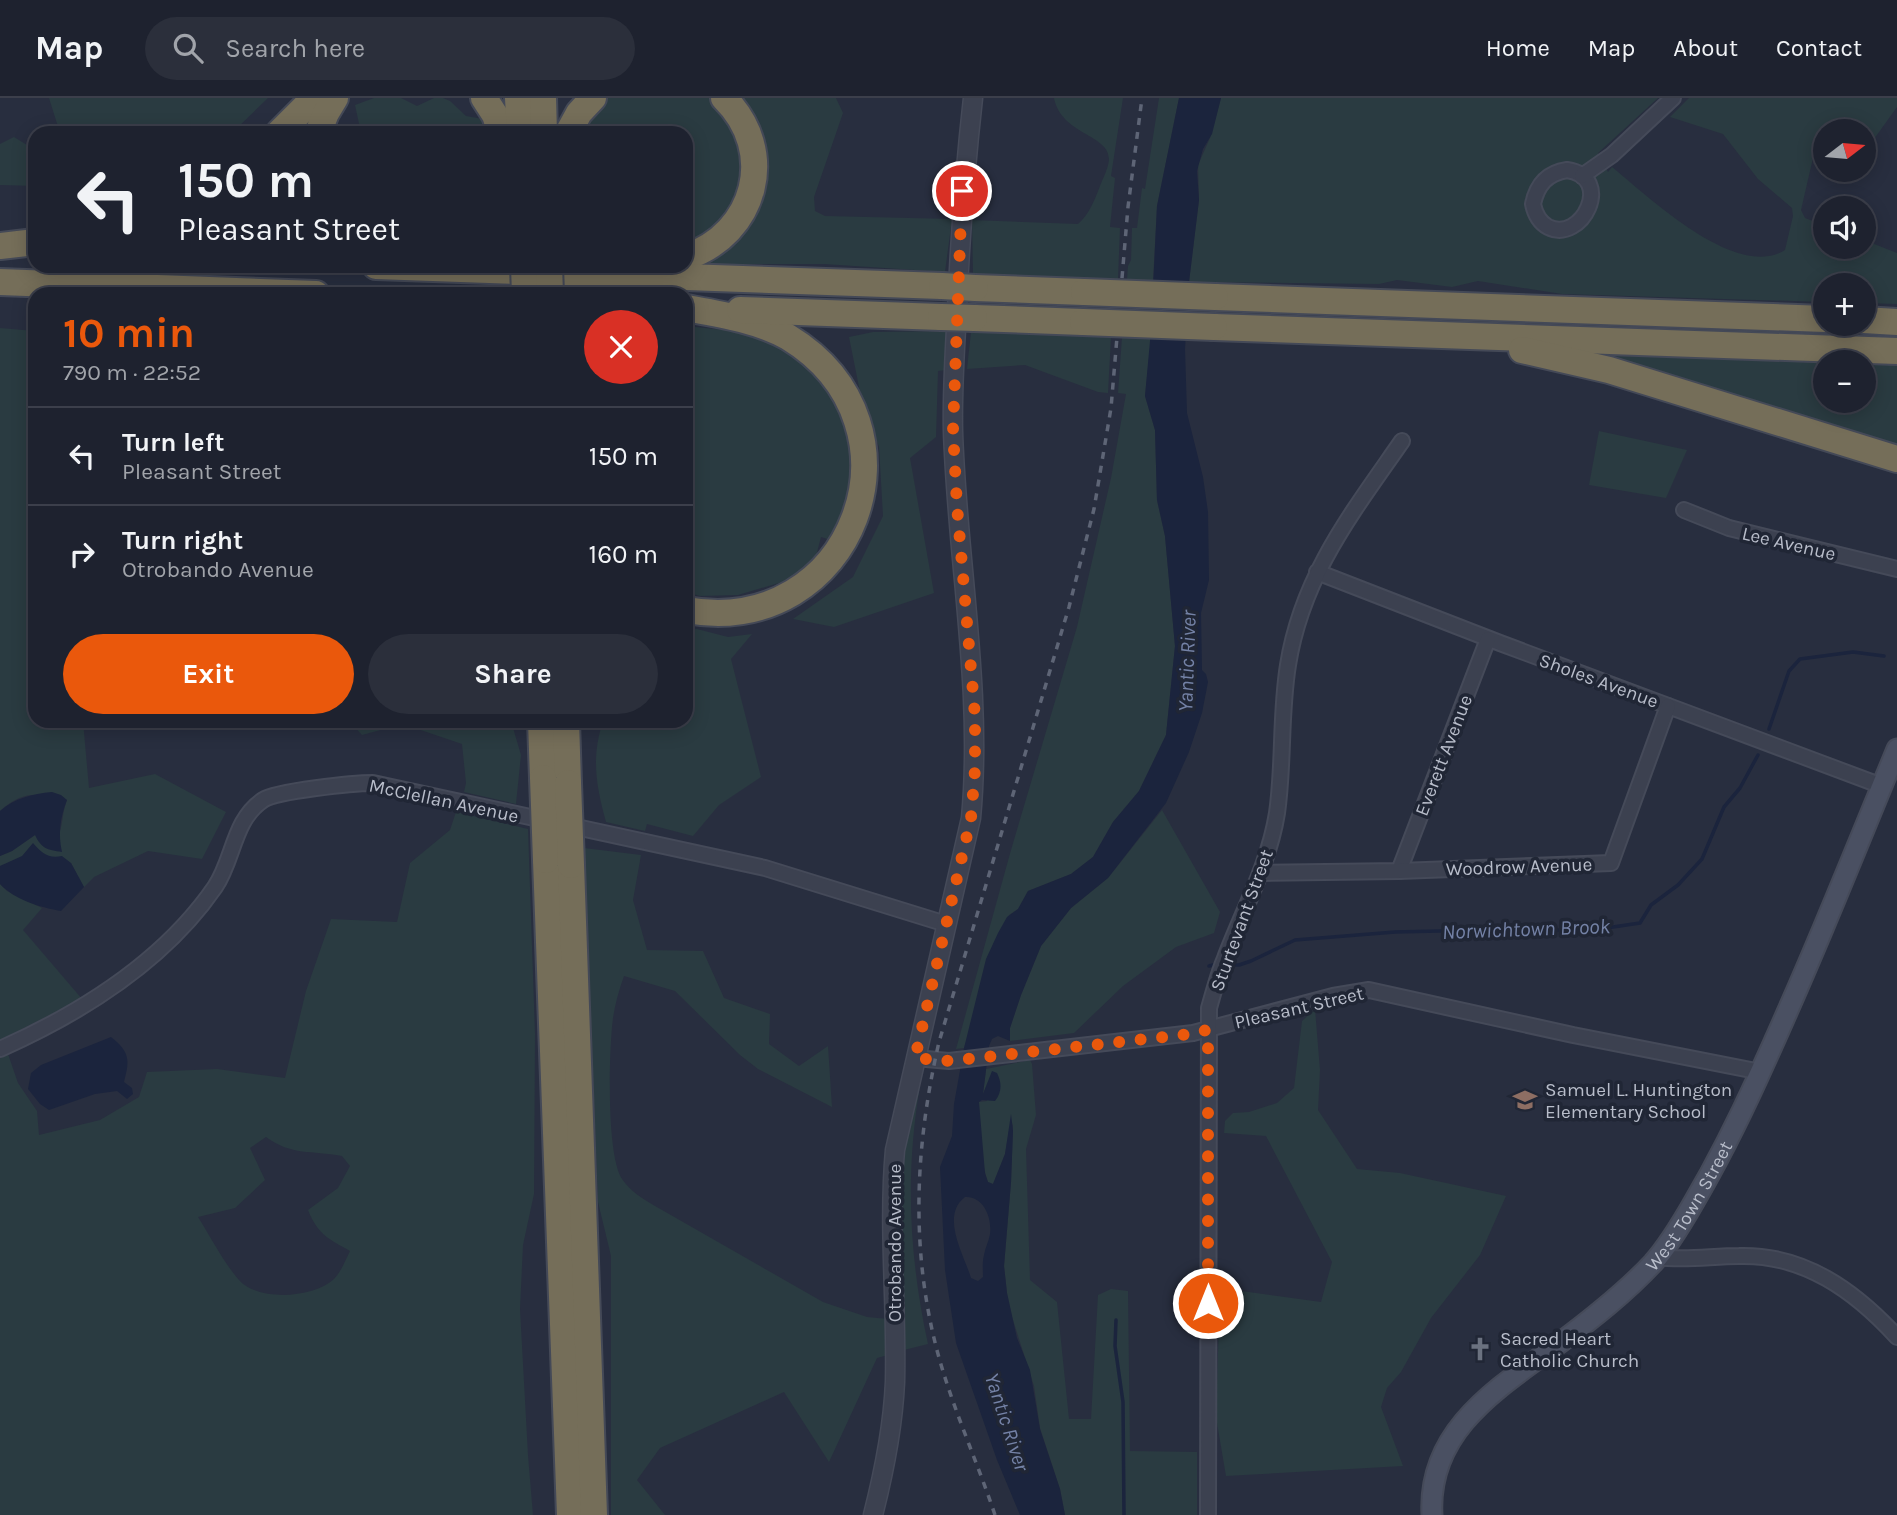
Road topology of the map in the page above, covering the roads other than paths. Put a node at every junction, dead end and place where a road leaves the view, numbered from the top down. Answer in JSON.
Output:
{"nodes":[{"id":1,"x":314,"y":98,"type":"edge"},
{"id":2,"x":335,"y":98,"type":"edge"},
{"id":3,"x":484,"y":98,"type":"edge"},
{"id":4,"x":518,"y":98,"type":"edge"},
{"id":5,"x":543,"y":98,"type":"edge"},
{"id":6,"x":593,"y":98,"type":"edge"},
{"id":7,"x":724,"y":98,"type":"edge"},
{"id":8,"x":972,"y":98,"type":"edge"},
{"id":9,"x":1673,"y":98,"type":"edge"},
{"id":10,"x":286,"y":126,"type":"edge"},
{"id":11,"x":321,"y":126,"type":"edge"},
{"id":12,"x":499,"y":126,"type":"edge"},
{"id":13,"x":520,"y":126,"type":"edge"},
{"id":14,"x":544,"y":126,"type":"edge"},
{"id":15,"x":572,"y":126,"type":"edge"},
{"id":16,"x":1582,"y":176,"type":"junction"},
{"id":17,"x":28,"y":243,"type":"edge"},
{"id":18,"x":0,"y":246,"type":"edge"},
{"id":19,"x":0,"y":252,"type":"edge"},
{"id":20,"x":28,"y":253,"type":"edge"},
{"id":21,"x":693,"y":254,"type":"edge"},
{"id":22,"x":583,"y":273,"type":"edge"},
{"id":23,"x":0,"y":283,"type":"edge"},
{"id":24,"x":115,"y":287,"type":"edge"},
{"id":25,"x":28,"y":289,"type":"edge"},
{"id":26,"x":693,"y":308,"type":"edge"},
{"id":27,"x":693,"y":309,"type":"edge"},
{"id":28,"x":1813,"y":319,"type":"edge"},
{"id":29,"x":1876,"y":320,"type":"edge"},
{"id":30,"x":1897,"y":321,"type":"edge"},
{"id":31,"x":1453,"y":335,"type":"junction"},
{"id":32,"x":1897,"y":351,"type":"edge"},
{"id":33,"x":1402,"y":441,"type":"dead end"},
{"id":34,"x":1897,"y":459,"type":"edge"},
{"id":35,"x":1684,"y":510,"type":"dead end"},
{"id":36,"x":1897,"y":569,"type":"edge"},
{"id":37,"x":1317,"y":572,"type":"junction"},
{"id":38,"x":693,"y":612,"type":"edge"},
{"id":39,"x":1488,"y":639,"type":"junction"},
{"id":40,"x":1668,"y":706,"type":"junction"},
{"id":41,"x":528,"y":728,"type":"edge"},
{"id":42,"x":542,"y":728,"type":"edge"},
{"id":43,"x":564,"y":728,"type":"edge"},
{"id":44,"x":1897,"y":749,"type":"edge"},
{"id":45,"x":551,"y":778,"type":"junction"},
{"id":46,"x":1882,"y":786,"type":"junction"},
{"id":47,"x":558,"y":862,"type":"junction"},
{"id":48,"x":1399,"y":872,"type":"junction"},
{"id":49,"x":1261,"y":873,"type":"junction"},
{"id":50,"x":946,"y":924,"type":"junction"},
{"id":51,"x":1208,"y":1030,"type":"junction"},
{"id":52,"x":0,"y":1049,"type":"edge"},
{"id":53,"x":915,"y":1058,"type":"junction"},
{"id":54,"x":1761,"y":1072,"type":"junction"},
{"id":55,"x":1658,"y":1257,"type":"junction"},
{"id":56,"x":1897,"y":1338,"type":"edge"},
{"id":57,"x":570,"y":1515,"type":"edge"},
{"id":58,"x":594,"y":1515,"type":"edge"},
{"id":59,"x":873,"y":1515,"type":"edge"},
{"id":60,"x":1208,"y":1515,"type":"edge"},
{"id":61,"x":1433,"y":1515,"type":"edge"}],
"edges":[{"from":1,"to":10,"type":"highway"},
{"from":2,"to":11,"type":"highway"},
{"from":3,"to":12,"type":"highway"},
{"from":4,"to":13,"type":"highway"},
{"from":5,"to":14,"type":"highway"},
{"from":6,"to":15,"type":"highway"},
{"from":7,"to":21,"type":"highway"},
{"from":8,"to":50,"type":"street","name":"Otrobando Avenue"},
{"from":9,"to":16,"type":"street"},
{"from":16,"to":16,"type":"street"},
{"from":17,"to":18,"type":"highway"},
{"from":19,"to":20,"type":"highway"},
{"from":22,"to":28,"type":"highway","bridge":true},
{"from":23,"to":24,"type":"highway"},
{"from":23,"to":25,"type":"highway"},
{"from":26,"to":31,"type":"highway","bridge":true},
{"from":27,"to":38,"type":"highway"},
{"from":29,"to":30,"type":"highway"},
{"from":31,"to":32,"type":"highway"},
{"from":31,"to":34,"type":"highway"},
{"from":33,"to":37,"type":"street","name":"Sturtevant Street"},
{"from":35,"to":36,"type":"street","name":"Lee Avenue"},
{"from":37,"to":39,"type":"street","name":"Sholes Avenue"},
{"from":37,"to":49,"type":"street","name":"Sturtevant Street"},
{"from":39,"to":40,"type":"street","name":"Sholes Avenue"},
{"from":39,"to":48,"type":"street","name":"Everett Avenue"},
{"from":40,"to":46,"type":"street","name":"Sholes Avenue"},
{"from":40,"to":48,"type":"street","name":"Woodrow Avenue"},
{"from":41,"to":45,"type":"highway"},
{"from":42,"to":45,"type":"highway"},
{"from":43,"to":45,"type":"highway"},
{"from":44,"to":46,"type":"main road","name":"West Town Street"},
{"from":45,"to":47,"type":"highway","bridge":true},
{"from":46,"to":54,"type":"main road","name":"West Town Street"},
{"from":47,"to":57,"type":"highway"},
{"from":47,"to":58,"type":"highway"},
{"from":48,"to":49,"type":"street","name":"Woodrow Avenue"},
{"from":49,"to":51,"type":"street","name":"Sturtevant Street"},
{"from":50,"to":52,"type":"street","name":"McClellan Avenue"},
{"from":50,"to":53,"type":"street","name":"Otrobando Avenue"},
{"from":51,"to":53,"type":"street","name":"Pleasant Street"},
{"from":51,"to":54,"type":"street","name":"Pleasant Street"},
{"from":51,"to":60,"type":"street","name":"Sturtevant Street"},
{"from":53,"to":59,"type":"street","name":"Otrobando Avenue"},
{"from":54,"to":55,"type":"main road","name":"West Town Street"},
{"from":55,"to":56,"type":"street"},
{"from":55,"to":61,"type":"main road","name":"West Town Street"}]}
